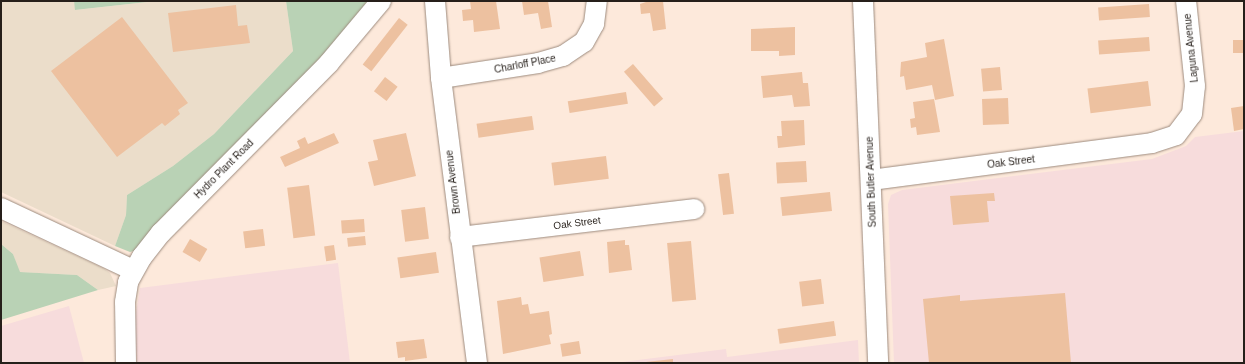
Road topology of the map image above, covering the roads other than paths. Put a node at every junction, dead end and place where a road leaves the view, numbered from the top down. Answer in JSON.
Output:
{"nodes":[{"id":1,"x":381,"y":1,"type":"edge"},
{"id":2,"x":436,"y":1,"type":"edge"},
{"id":3,"x":597,"y":1,"type":"edge"},
{"id":4,"x":863,"y":1,"type":"edge"},
{"id":5,"x":1186,"y":1,"type":"edge"},
{"id":6,"x":441,"y":78,"type":"junction"},
{"id":7,"x":1152,"y":143,"type":"joint"},
{"id":8,"x":871,"y":180,"type":"junction"},
{"id":9,"x":1,"y":208,"type":"edge"},
{"id":10,"x":694,"y":209,"type":"dead end"},
{"id":11,"x":460,"y":237,"type":"junction"},
{"id":12,"x":133,"y":270,"type":"junction"},
{"id":13,"x":126,"y":363,"type":"edge"},
{"id":14,"x":477,"y":363,"type":"edge"},
{"id":15,"x":878,"y":363,"type":"edge"}],
"edges":[{"from":1,"to":12,"type":"street","name":"Hydro Plant Road"},
{"from":2,"to":6,"type":"street","name":"Brown Avenue"},
{"from":3,"to":6,"type":"street","name":"Charloff Place"},
{"from":4,"to":8,"type":"street","name":"South Butler Avenue"},
{"from":5,"to":7,"type":"street","name":"Laguna Avenue"},
{"from":6,"to":11,"type":"street","name":"Brown Avenue"},
{"from":7,"to":8,"type":"street","name":"Oak Street"},
{"from":8,"to":15,"type":"street","name":"South Butler Avenue"},
{"from":9,"to":12,"type":"street"},
{"from":10,"to":11,"type":"street","name":"Oak Street"},
{"from":11,"to":14,"type":"street","name":"Brown Avenue"},
{"from":12,"to":13,"type":"street","name":"Hydro Plant Road"}]}
